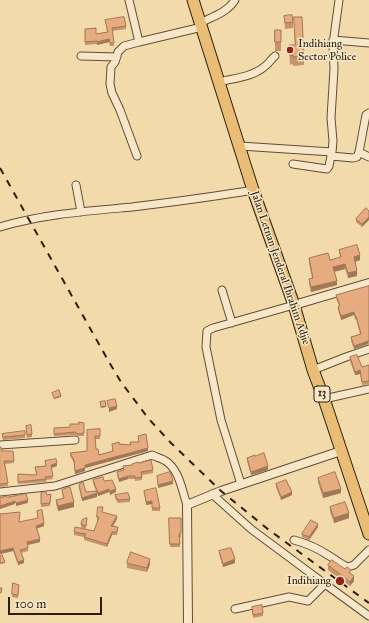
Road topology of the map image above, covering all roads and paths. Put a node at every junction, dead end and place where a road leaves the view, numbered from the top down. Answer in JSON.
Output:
{"nodes":[{"id":1,"x":129,"y":0,"type":"edge"},
{"id":2,"x":193,"y":0,"type":"edge"},
{"id":3,"x":235,"y":0,"type":"edge"},
{"id":4,"x":339,"y":0,"type":"edge"},
{"id":5,"x":201,"y":25,"type":"junction"},
{"id":6,"x":333,"y":40,"type":"junction"},
{"id":7,"x":139,"y":42,"type":"junction"},
{"id":8,"x":369,"y":43,"type":"edge"},
{"id":9,"x":81,"y":56,"type":"dead end"},
{"id":10,"x":117,"y":56,"type":"junction"},
{"id":11,"x":275,"y":56,"type":"dead end"},
{"id":12,"x":220,"y":82,"type":"junction"},
{"id":13,"x":369,"y":113,"type":"edge"},
{"id":14,"x":240,"y":146,"type":"junction"},
{"id":15,"x":359,"y":152,"type":"junction"},
{"id":16,"x":332,"y":154,"type":"junction"},
{"id":17,"x":137,"y":156,"type":"dead end"},
{"id":18,"x":369,"y":157,"type":"edge"},
{"id":19,"x":292,"y":164,"type":"dead end"},
{"id":20,"x":76,"y":185,"type":"dead end"},
{"id":21,"x":253,"y":190,"type":"junction"},
{"id":22,"x":81,"y":212,"type":"junction"},
{"id":23,"x":0,"y":227,"type":"edge"},
{"id":24,"x":369,"y":283,"type":"edge"},
{"id":25,"x":222,"y":290,"type":"dead end"},
{"id":26,"x":294,"y":305,"type":"junction"},
{"id":27,"x":232,"y":323,"type":"junction"},
{"id":28,"x":369,"y":349,"type":"edge"},
{"id":29,"x":313,"y":370,"type":"junction"},
{"id":30,"x":369,"y":390,"type":"edge"},
{"id":31,"x":324,"y":399,"type":"junction"},
{"id":32,"x":75,"y":440,"type":"dead end"},
{"id":33,"x":0,"y":445,"type":"edge"},
{"id":34,"x":340,"y":451,"type":"junction"},
{"id":35,"x":241,"y":484,"type":"junction"},
{"id":36,"x":0,"y":492,"type":"edge"},
{"id":37,"x":212,"y":494,"type":"junction"},
{"id":38,"x":187,"y":505,"type":"junction"},
{"id":39,"x":369,"y":534,"type":"edge"},
{"id":40,"x":294,"y":540,"type":"dead end"},
{"id":41,"x":369,"y":550,"type":"edge"},
{"id":42,"x":325,"y":584,"type":"junction"},
{"id":43,"x":235,"y":610,"type":"dead end"},
{"id":44,"x":369,"y":616,"type":"edge"},
{"id":45,"x":188,"y":623,"type":"edge"}],
"edges":[{"from":1,"to":7,"type":"street"},
{"from":2,"to":5,"type":"highway","name":"Jalan Letnan Jenderal Ibrahim Adjie","number":"13"},
{"from":3,"to":5,"type":"street"},
{"from":4,"to":6,"type":"street"},
{"from":5,"to":7,"type":"street"},
{"from":5,"to":12,"type":"highway","name":"Jalan Letnan Jenderal Ibrahim Adjie","number":"13"},
{"from":6,"to":8,"type":"street"},
{"from":6,"to":16,"type":"street"},
{"from":7,"to":10,"type":"street"},
{"from":9,"to":10,"type":"street"},
{"from":10,"to":17,"type":"street"},
{"from":11,"to":12,"type":"street"},
{"from":12,"to":14,"type":"highway","name":"Jalan Letnan Jenderal Ibrahim Adjie","number":"13"},
{"from":13,"to":15,"type":"street"},
{"from":14,"to":16,"type":"street"},
{"from":14,"to":21,"type":"highway","name":"Jalan Letnan Jenderal Ibrahim Adjie","number":"13"},
{"from":15,"to":16,"type":"street"},
{"from":15,"to":18,"type":"street"},
{"from":16,"to":19,"type":"street"},
{"from":20,"to":22,"type":"street"},
{"from":21,"to":22,"type":"street"},
{"from":21,"to":26,"type":"highway","name":"Jalan Letnan Jenderal Ibrahim Adjie","number":"13"},
{"from":22,"to":23,"type":"street"},
{"from":24,"to":26,"type":"street"},
{"from":25,"to":27,"type":"street"},
{"from":26,"to":27,"type":"street"},
{"from":26,"to":29,"type":"highway","name":"Jalan Letnan Jenderal Ibrahim Adjie","number":"13"},
{"from":27,"to":35,"type":"street"},
{"from":28,"to":29,"type":"street"},
{"from":29,"to":31,"type":"highway","name":"Jalan Letnan Jenderal Ibrahim Adjie","number":"13"},
{"from":30,"to":31,"type":"street"},
{"from":31,"to":34,"type":"highway","name":"Jalan Letnan Jenderal Ibrahim Adjie","number":"13"},
{"from":32,"to":33,"type":"street"},
{"from":34,"to":35,"type":"street"},
{"from":34,"to":39,"type":"highway","name":"Jalan Letnan Jenderal Ibrahim Adjie","number":"13"},
{"from":35,"to":37,"type":"street"},
{"from":36,"to":38,"type":"street"},
{"from":37,"to":38,"type":"street"},
{"from":37,"to":42,"type":"street"},
{"from":38,"to":45,"type":"street"},
{"from":40,"to":41,"type":"street"},
{"from":42,"to":43,"type":"street"},
{"from":42,"to":44,"type":"street"}]}
